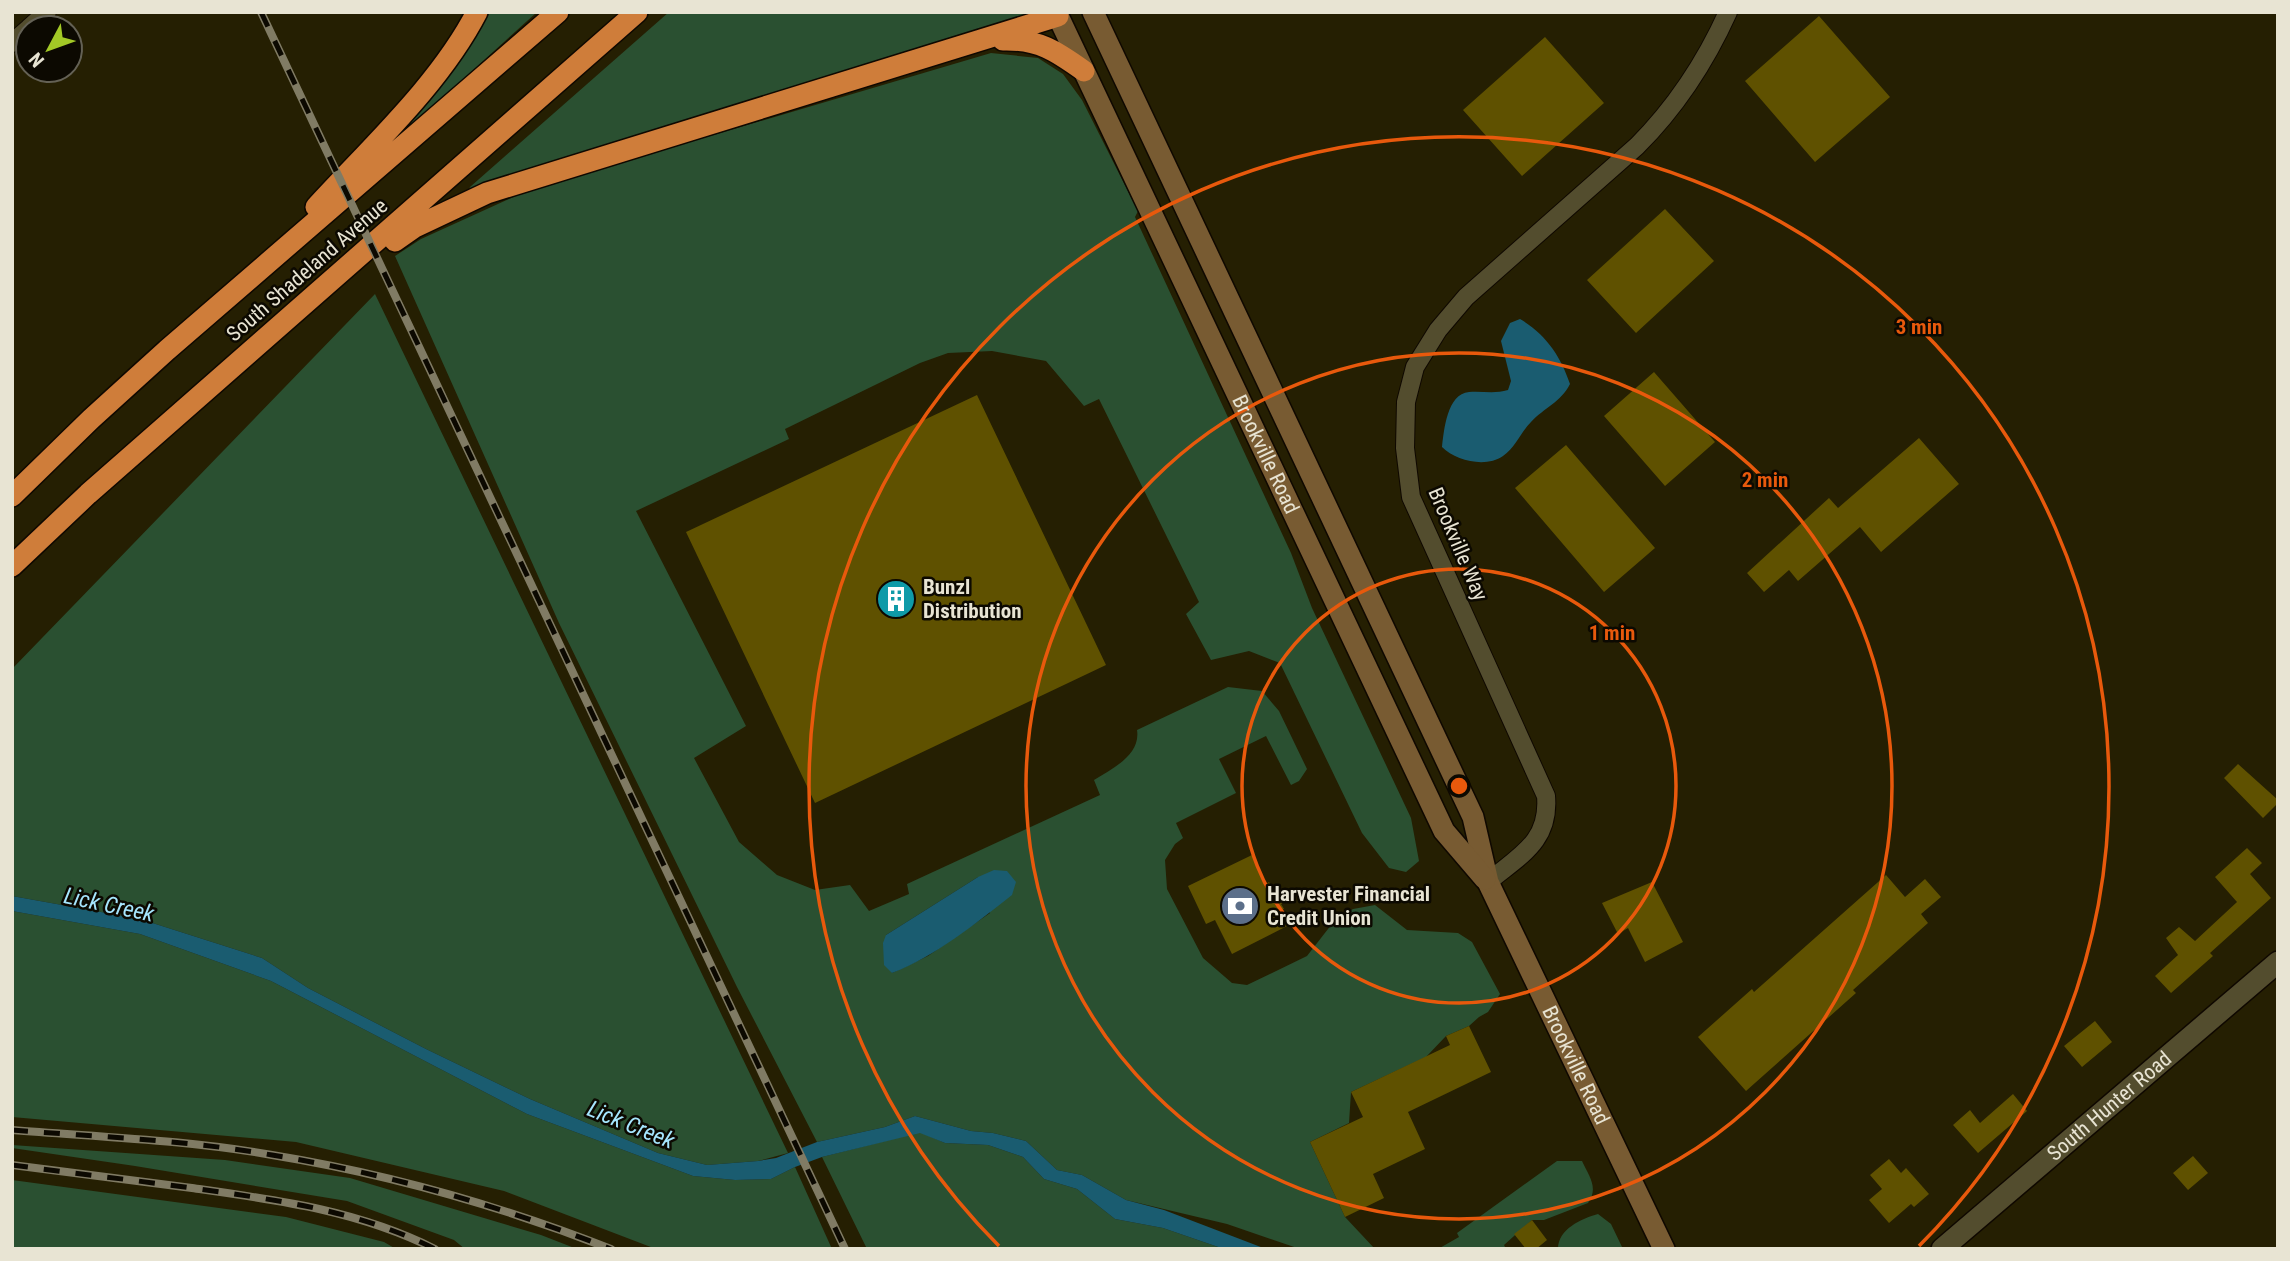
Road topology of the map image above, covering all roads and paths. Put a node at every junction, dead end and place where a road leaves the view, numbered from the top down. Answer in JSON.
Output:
{"nodes":[{"id":1,"x":477,"y":12,"type":"edge"},
{"id":2,"x":558,"y":12,"type":"edge"},
{"id":3,"x":637,"y":12,"type":"edge"},
{"id":4,"x":1093,"y":12,"type":"edge"},
{"id":5,"x":1728,"y":12,"type":"edge"},
{"id":6,"x":1058,"y":16,"type":"joint"},
{"id":7,"x":987,"y":40,"type":"junction"},
{"id":8,"x":1084,"y":71,"type":"junction"},
{"id":9,"x":246,"y":282,"type":"junction"},
{"id":10,"x":297,"y":311,"type":"junction"},
{"id":11,"x":12,"y":496,"type":"edge"},
{"id":12,"x":12,"y":566,"type":"edge"},
{"id":13,"x":1488,"y":882,"type":"junction"},
{"id":14,"x":2278,"y":962,"type":"edge"},
{"id":15,"x":1664,"y":1249,"type":"edge"},
{"id":16,"x":1942,"y":1249,"type":"edge"}],
"edges":[{"from":1,"to":9,"type":"highway"},
{"from":2,"to":9,"type":"highway","name":"South Shadeland Avenue"},
{"from":3,"to":10,"type":"highway","name":"South Shadeland Avenue"},
{"from":4,"to":13,"type":"main road","name":"Brookville Road"},
{"from":5,"to":13,"type":"street","name":"Brookville Way"},
{"from":6,"to":7,"type":"highway"},
{"from":6,"to":8,"type":"main road","name":"Brookville Road"},
{"from":7,"to":8,"type":"highway"},
{"from":7,"to":10,"type":"highway"},
{"from":8,"to":13,"type":"main road","name":"Brookville Road"},
{"from":9,"to":11,"type":"highway","name":"South Shadeland Avenue"},
{"from":10,"to":12,"type":"highway","name":"South Shadeland Avenue"},
{"from":13,"to":15,"type":"main road","name":"Brookville Road"},
{"from":14,"to":16,"type":"street","name":"South Hunter Road"}]}
